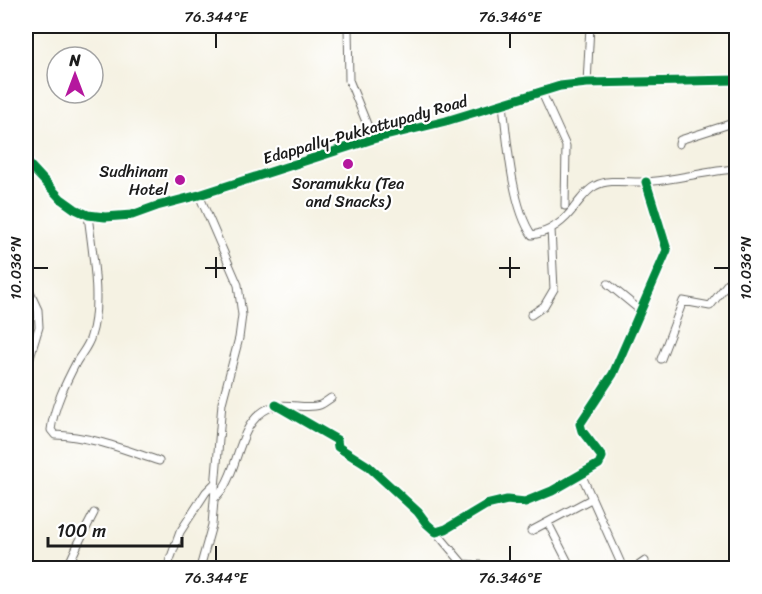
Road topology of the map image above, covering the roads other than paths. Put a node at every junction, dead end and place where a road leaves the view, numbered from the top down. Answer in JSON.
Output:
{"nodes":[{"id":1,"x":348,"y":26,"type":"edge"},
{"id":2,"x":590,"y":26,"type":"edge"},
{"id":3,"x":736,"y":80,"type":"edge"},
{"id":4,"x":587,"y":83,"type":"junction"},
{"id":5,"x":542,"y":93,"type":"junction"},
{"id":6,"x":503,"y":104,"type":"junction"},
{"id":7,"x":736,"y":122,"type":"edge"},
{"id":8,"x":373,"y":139,"type":"junction"},
{"id":9,"x":679,"y":144,"type":"dead end"},
{"id":10,"x":26,"y":161,"type":"edge"},
{"id":11,"x":736,"y":169,"type":"edge"},
{"id":12,"x":646,"y":182,"type":"junction"},
{"id":13,"x":199,"y":195,"type":"junction"},
{"id":14,"x":566,"y":206,"type":"dead end"},
{"id":15,"x":88,"y":215,"type":"junction"},
{"id":16,"x":551,"y":229,"type":"junction"},
{"id":17,"x":736,"y":273,"type":"edge"},
{"id":18,"x":26,"y":284,"type":"edge"},
{"id":19,"x":608,"y":284,"type":"dead end"},
{"id":20,"x":641,"y":311,"type":"junction"},
{"id":21,"x":531,"y":315,"type":"dead end"},
{"id":22,"x":661,"y":359,"type":"dead end"},
{"id":23,"x":26,"y":370,"type":"edge"},
{"id":24,"x":331,"y":398,"type":"dead end"},
{"id":25,"x":276,"y":405,"type":"junction"},
{"id":26,"x":159,"y":461,"type":"dead end"},
{"id":27,"x":582,"y":476,"type":"junction"},
{"id":28,"x":215,"y":483,"type":"junction"},
{"id":29,"x":215,"y":498,"type":"junction"},
{"id":30,"x":591,"y":499,"type":"junction"},
{"id":31,"x":94,"y":513,"type":"dead end"},
{"id":32,"x":548,"y":523,"type":"junction"},
{"id":33,"x":531,"y":531,"type":"dead end"},
{"id":34,"x":436,"y":532,"type":"junction"},
{"id":35,"x":645,"y":561,"type":"dead end"},
{"id":36,"x":497,"y":566,"type":"dead end"},
{"id":37,"x":67,"y":568,"type":"edge"},
{"id":38,"x":167,"y":568,"type":"edge"},
{"id":39,"x":200,"y":568,"type":"edge"},
{"id":40,"x":571,"y":568,"type":"edge"},
{"id":41,"x":623,"y":568,"type":"edge"},
{"id":42,"x":635,"y":568,"type":"edge"}],
"edges":[{"from":1,"to":8,"type":"street"},
{"from":2,"to":4,"type":"street"},
{"from":3,"to":4,"type":"main road","name":"Edappally-Pukkattupady Road"},
{"from":4,"to":5,"type":"main road","name":"Edappally-Pukkattupady Road"},
{"from":5,"to":6,"type":"main road","name":"Edappally-Pukkattupady Road"},
{"from":5,"to":14,"type":"street"},
{"from":6,"to":8,"type":"main road","name":"Edappally-Pukkattupady Road"},
{"from":6,"to":16,"type":"street"},
{"from":7,"to":9,"type":"street"},
{"from":8,"to":13,"type":"main road","name":"Edappally-Pukkattupady Road"},
{"from":10,"to":15,"type":"main road","name":"Edappally-Pukkattupady Road"},
{"from":11,"to":12,"type":"street"},
{"from":12,"to":16,"type":"street"},
{"from":12,"to":20,"type":"street"},
{"from":13,"to":15,"type":"main road","name":"Edappally-Pukkattupady Road"},
{"from":13,"to":28,"type":"street"},
{"from":15,"to":26,"type":"street"},
{"from":16,"to":21,"type":"street"},
{"from":17,"to":22,"type":"street"},
{"from":18,"to":23,"type":"street"},
{"from":19,"to":20,"type":"street"},
{"from":20,"to":27,"type":"street"},
{"from":24,"to":25,"type":"street"},
{"from":25,"to":29,"type":"street"},
{"from":25,"to":34,"type":"street"},
{"from":27,"to":30,"type":"street"},
{"from":27,"to":34,"type":"street"},
{"from":28,"to":29,"type":"street"},
{"from":28,"to":38,"type":"street"},
{"from":29,"to":39,"type":"street"},
{"from":30,"to":32,"type":"street"},
{"from":30,"to":41,"type":"street"},
{"from":31,"to":37,"type":"street"},
{"from":32,"to":33,"type":"street"},
{"from":32,"to":40,"type":"street"},
{"from":34,"to":36,"type":"street"},
{"from":35,"to":42,"type":"street"}]}
